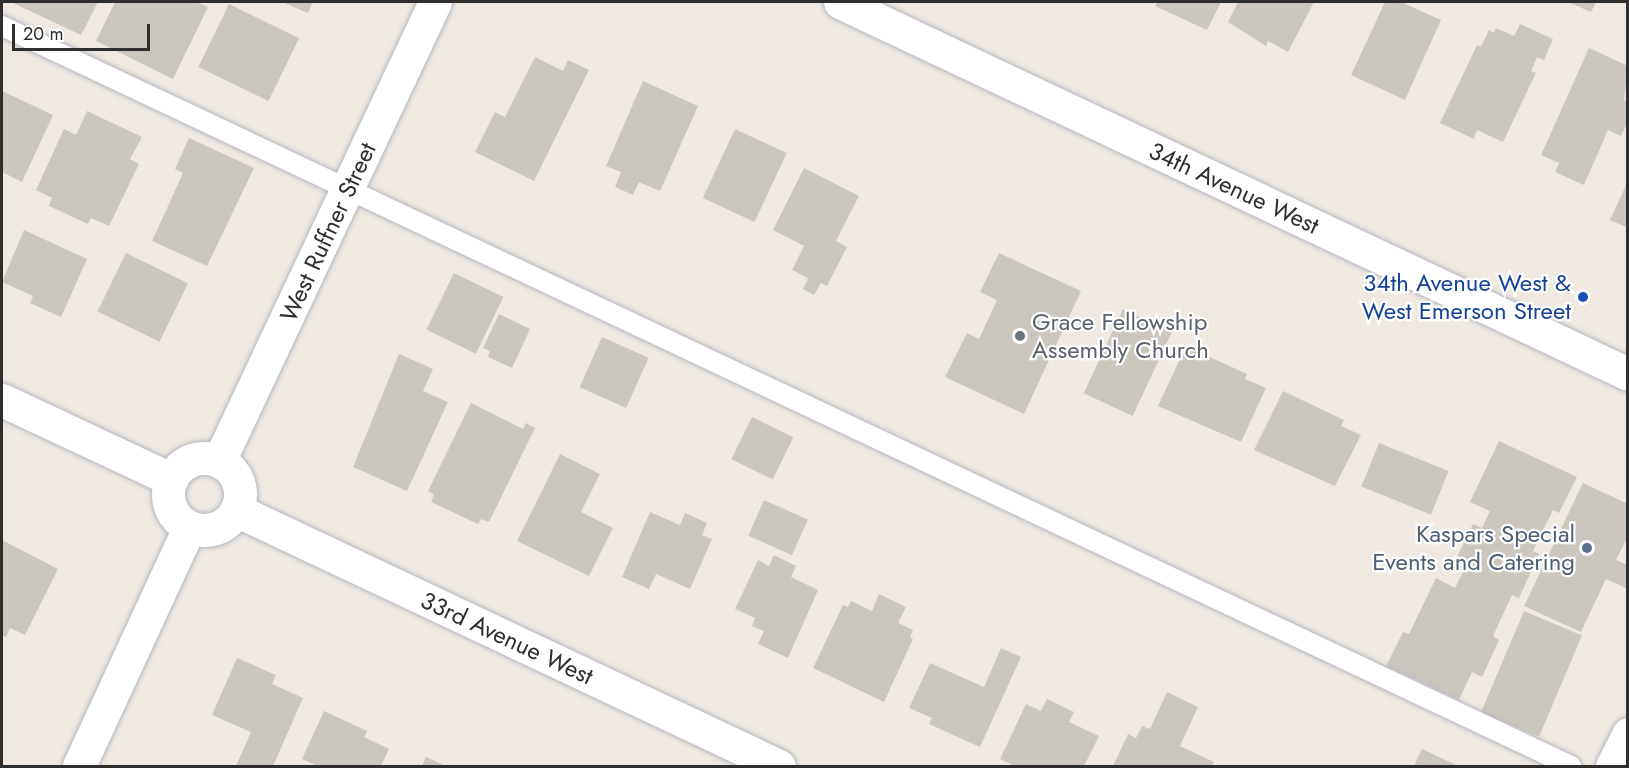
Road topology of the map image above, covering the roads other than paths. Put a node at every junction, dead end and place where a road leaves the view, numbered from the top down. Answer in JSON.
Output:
{"nodes":[{"id":1,"x":435,"y":2,"type":"edge"},
{"id":2,"x":840,"y":2,"type":"edge"},
{"id":3,"x":2,"y":26,"type":"edge"},
{"id":4,"x":348,"y":190,"type":"junction"},
{"id":5,"x":1628,"y":374,"type":"edge"},
{"id":6,"x":2,"y":400,"type":"edge"},
{"id":7,"x":219,"y":461,"type":"junction"},
{"id":8,"x":171,"y":479,"type":"junction"},
{"id":9,"x":236,"y":510,"type":"junction"},
{"id":10,"x":189,"y":528,"type":"junction"},
{"id":11,"x":1628,"y":734,"type":"edge"},
{"id":12,"x":79,"y":766,"type":"edge"},
{"id":13,"x":779,"y":766,"type":"edge"},
{"id":14,"x":1571,"y":766,"type":"edge"},
{"id":15,"x":1612,"y":766,"type":"edge"}],
"edges":[{"from":1,"to":4,"type":"street","name":"West Ruffner Street"},
{"from":2,"to":5,"type":"street","name":"34th Avenue West"},
{"from":3,"to":4,"type":"lane"},
{"from":4,"to":7,"type":"street","name":"West Ruffner Street"},
{"from":4,"to":14,"type":"lane"},
{"from":6,"to":8,"type":"street"},
{"from":7,"to":8,"type":"street"},
{"from":7,"to":9,"type":"street"},
{"from":8,"to":10,"type":"street"},
{"from":9,"to":10,"type":"street"},
{"from":9,"to":13,"type":"street","name":"33rd Avenue West"},
{"from":10,"to":12,"type":"street"},
{"from":11,"to":15,"type":"street"}]}
